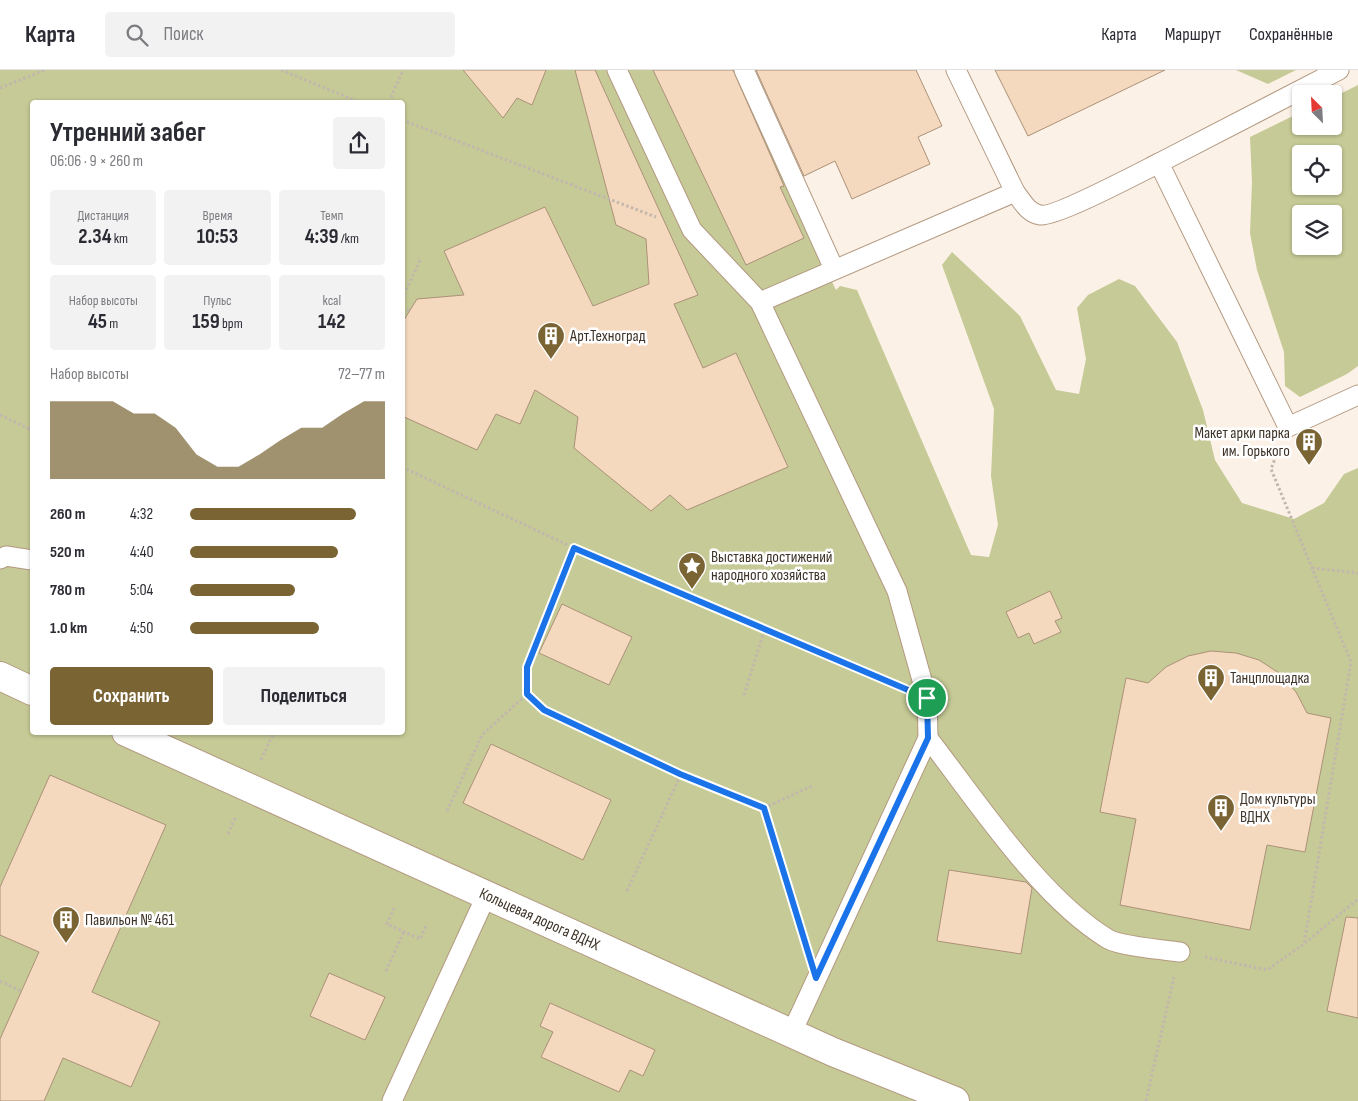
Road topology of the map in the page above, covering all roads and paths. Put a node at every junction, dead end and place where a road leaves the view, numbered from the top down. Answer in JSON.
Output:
{"nodes":[{"id":1,"x":45,"y":70,"type":"edge"},
{"id":2,"x":281,"y":70,"type":"edge"},
{"id":3,"x":403,"y":70,"type":"edge"},
{"id":4,"x":617,"y":70,"type":"edge"},
{"id":5,"x":744,"y":70,"type":"edge"},
{"id":6,"x":956,"y":70,"type":"edge"},
{"id":7,"x":1339,"y":70,"type":"edge"},
{"id":8,"x":0,"y":88,"type":"edge"},
{"id":9,"x":354,"y":100,"type":"edge"},
{"id":10,"x":390,"y":100,"type":"edge"},
{"id":11,"x":405,"y":121,"type":"edge"},
{"id":12,"x":1159,"y":163,"type":"junction"},
{"id":13,"x":1015,"y":192,"type":"junction"},
{"id":14,"x":692,"y":230,"type":"junction"},
{"id":15,"x":421,"y":258,"type":"dead end"},
{"id":16,"x":834,"y":269,"type":"junction"},
{"id":17,"x":405,"y":293,"type":"edge"},
{"id":18,"x":760,"y":302,"type":"junction"},
{"id":19,"x":405,"y":309,"type":"edge"},
{"id":20,"x":410,"y":311,"type":"dead end"},
{"id":21,"x":1358,"y":395,"type":"edge"},
{"id":22,"x":0,"y":415,"type":"edge"},
{"id":23,"x":1288,"y":427,"type":"junction"},
{"id":24,"x":30,"y":429,"type":"edge"},
{"id":25,"x":405,"y":468,"type":"edge"},
{"id":26,"x":574,"y":548,"type":"junction"},
{"id":27,"x":0,"y":559,"type":"edge"},
{"id":28,"x":30,"y":560,"type":"edge"},
{"id":29,"x":1312,"y":568,"type":"junction"},
{"id":30,"x":1358,"y":573,"type":"edge"},
{"id":31,"x":764,"y":631,"type":"junction"},
{"id":32,"x":0,"y":676,"type":"edge"},
{"id":33,"x":30,"y":690,"type":"edge"},
{"id":34,"x":527,"y":694,"type":"junction"},
{"id":35,"x":744,"y":695,"type":"dead end"},
{"id":36,"x":927,"y":698,"type":"junction"},
{"id":37,"x":133,"y":735,"type":"edge"},
{"id":38,"x":273,"y":735,"type":"edge"},
{"id":39,"x":928,"y":738,"type":"junction"},
{"id":40,"x":258,"y":767,"type":"dead end"},
{"id":41,"x":680,"y":774,"type":"junction"},
{"id":42,"x":812,"y":786,"type":"dead end"},
{"id":43,"x":764,"y":808,"type":"junction"},
{"id":44,"x":447,"y":811,"type":"dead end"},
{"id":45,"x":237,"y":813,"type":"dead end"},
{"id":46,"x":228,"y":834,"type":"dead end"},
{"id":47,"x":627,"y":891,"type":"dead end"},
{"id":48,"x":487,"y":894,"type":"junction"},
{"id":49,"x":1358,"y":899,"type":"edge"},
{"id":50,"x":394,"y":908,"type":"dead end"},
{"id":51,"x":427,"y":924,"type":"dead end"},
{"id":52,"x":404,"y":931,"type":"junction"},
{"id":53,"x":1304,"y":944,"type":"junction"},
{"id":54,"x":1180,"y":952,"type":"junction"},
{"id":55,"x":386,"y":971,"type":"dead end"},
{"id":56,"x":816,"y":978,"type":"junction"},
{"id":57,"x":0,"y":982,"type":"edge"},
{"id":58,"x":21,"y":991,"type":"dead end"},
{"id":59,"x":792,"y":1032,"type":"junction"},
{"id":60,"x":392,"y":1101,"type":"edge"},
{"id":61,"x":955,"y":1101,"type":"edge"},
{"id":62,"x":1146,"y":1101,"type":"edge"}],
"edges":[{"from":1,"to":8,"type":"path"},
{"from":2,"to":9,"type":"path"},
{"from":3,"to":10,"type":"path"},
{"from":4,"to":14,"type":"lane"},
{"from":5,"to":16,"type":"lane"},
{"from":6,"to":13,"type":"lane"},
{"from":7,"to":12,"type":"lane"},
{"from":11,"to":14,"type":"path"},
{"from":12,"to":13,"type":"lane"},
{"from":12,"to":23,"type":"lane"},
{"from":13,"to":16,"type":"lane"},
{"from":14,"to":18,"type":"lane"},
{"from":15,"to":17,"type":"path"},
{"from":16,"to":18,"type":"lane"},
{"from":18,"to":36,"type":"lane"},
{"from":19,"to":20,"type":"path"},
{"from":21,"to":23,"type":"lane"},
{"from":22,"to":24,"type":"path"},
{"from":23,"to":29,"type":"path"},
{"from":25,"to":26,"type":"path"},
{"from":26,"to":31,"type":"path"},
{"from":26,"to":34,"type":"path"},
{"from":27,"to":28,"type":"lane"},
{"from":29,"to":30,"type":"path"},
{"from":29,"to":53,"type":"path"},
{"from":31,"to":35,"type":"path"},
{"from":31,"to":36,"type":"path"},
{"from":32,"to":33,"type":"street"},
{"from":34,"to":41,"type":"path"},
{"from":34,"to":44,"type":"path"},
{"from":36,"to":39,"type":"lane"},
{"from":37,"to":48,"type":"street","name":"Кольцевая дорога ВДНХ"},
{"from":38,"to":40,"type":"path"},
{"from":39,"to":54,"type":"lane"},
{"from":39,"to":56,"type":"lane"},
{"from":41,"to":43,"type":"path"},
{"from":41,"to":47,"type":"path"},
{"from":42,"to":43,"type":"path"},
{"from":43,"to":56,"type":"path"},
{"from":45,"to":46,"type":"path"},
{"from":48,"to":59,"type":"street","name":"Кольцевая дорога ВДНХ"},
{"from":48,"to":60,"type":"lane"},
{"from":49,"to":53,"type":"path"},
{"from":50,"to":52,"type":"path"},
{"from":51,"to":52,"type":"path"},
{"from":52,"to":55,"type":"path"},
{"from":53,"to":54,"type":"path"},
{"from":54,"to":62,"type":"path"},
{"from":56,"to":59,"type":"lane"},
{"from":57,"to":58,"type":"path"},
{"from":59,"to":61,"type":"street","name":"Кольцевая дорога ВДНХ"}]}
